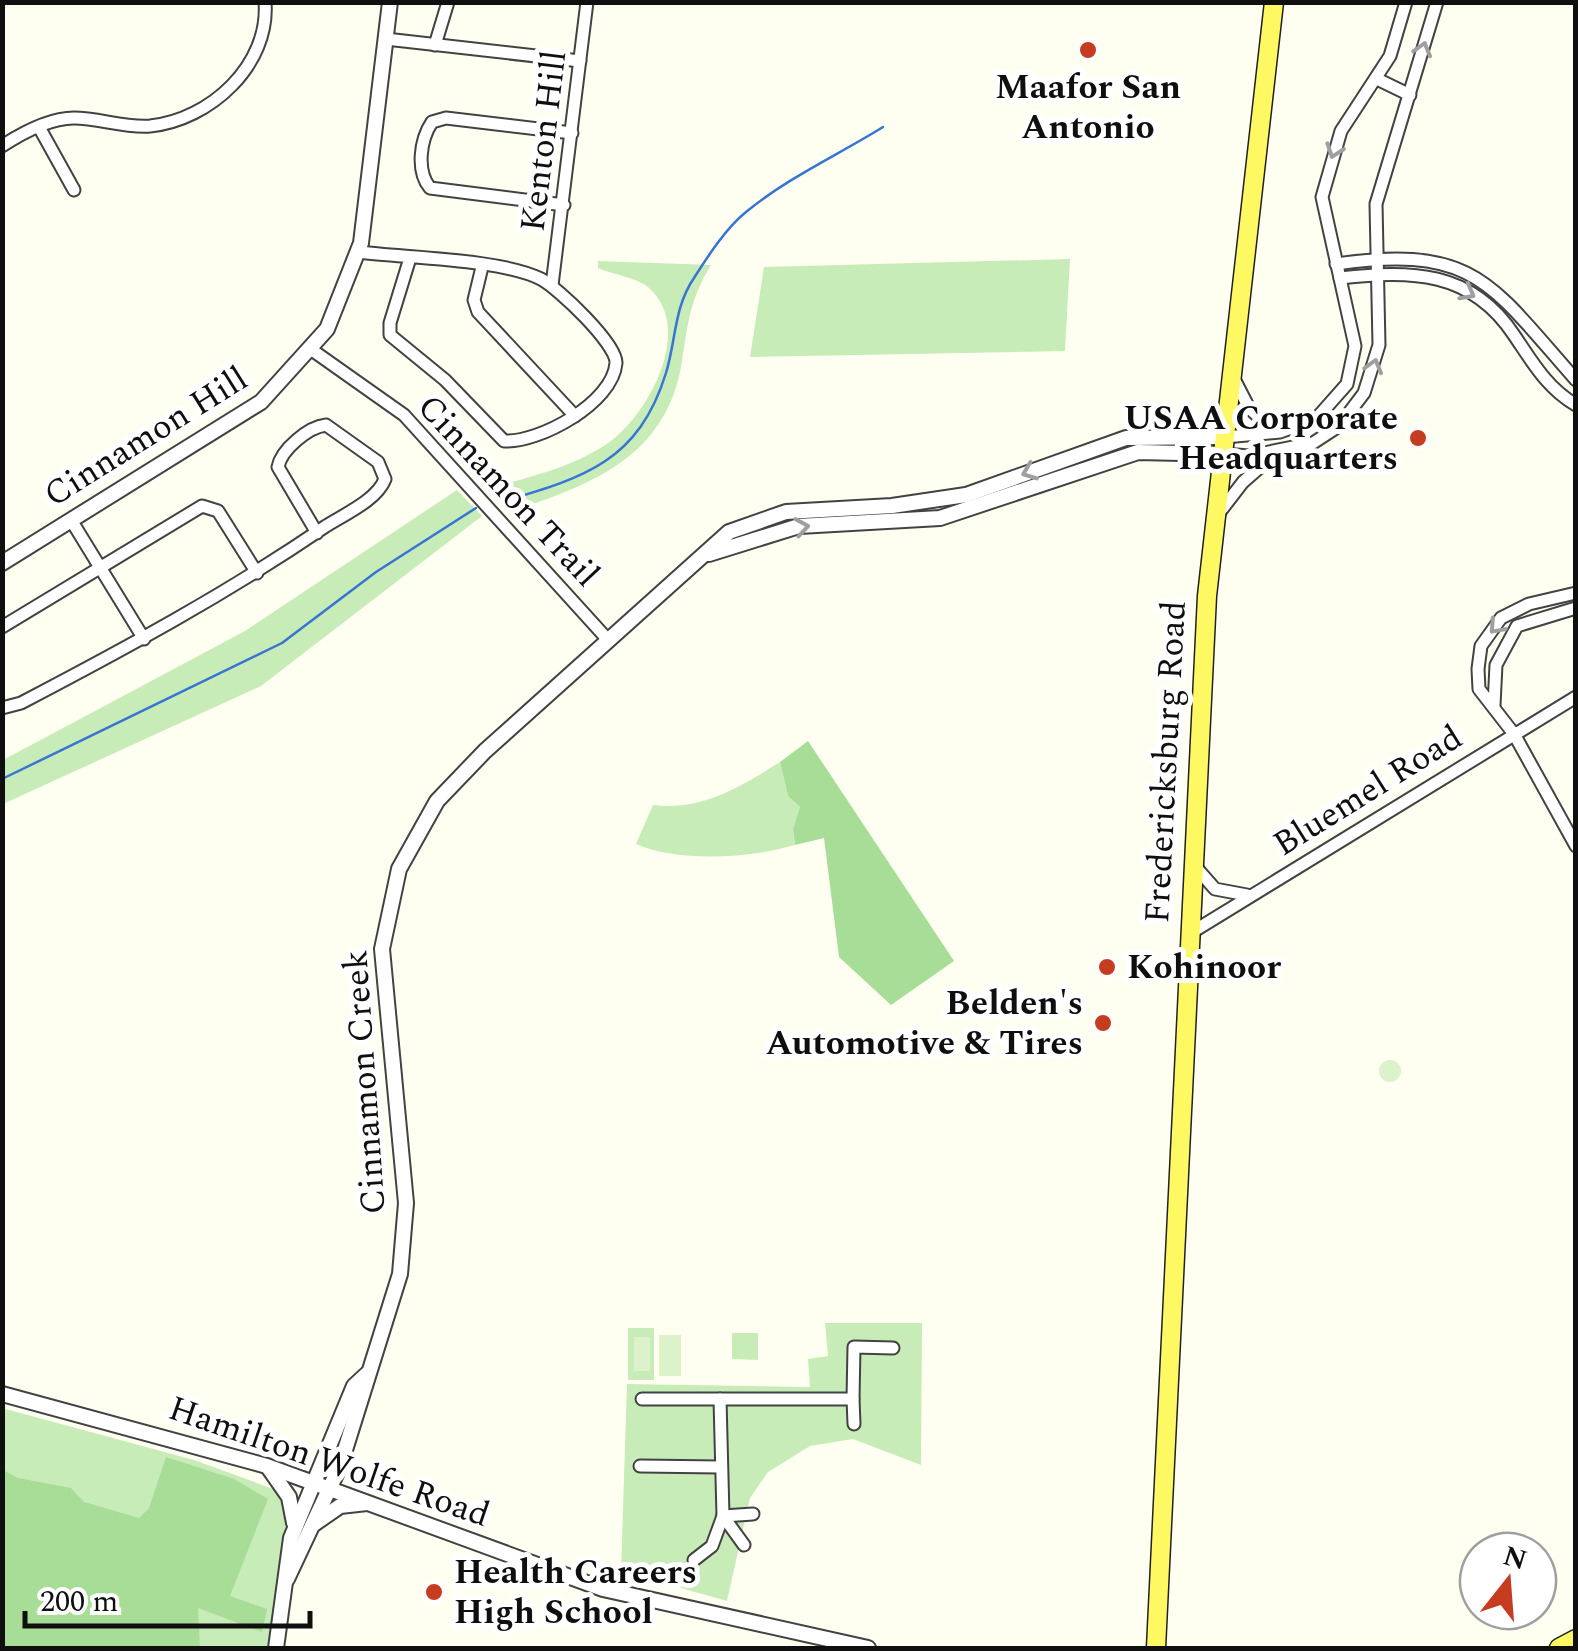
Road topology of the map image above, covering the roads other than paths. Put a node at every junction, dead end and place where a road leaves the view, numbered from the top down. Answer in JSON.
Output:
{"nodes":[{"id":1,"x":265,"y":2,"type":"edge"},
{"id":2,"x":390,"y":2,"type":"edge"},
{"id":3,"x":448,"y":2,"type":"edge"},
{"id":4,"x":587,"y":2,"type":"edge"},
{"id":5,"x":1274,"y":2,"type":"edge"},
{"id":6,"x":1406,"y":2,"type":"edge"},
{"id":7,"x":1437,"y":2,"type":"edge"},
{"id":8,"x":386,"y":39,"type":"junction"},
{"id":9,"x":435,"y":45,"type":"junction"},
{"id":10,"x":580,"y":62,"type":"junction"},
{"id":11,"x":1377,"y":78,"type":"junction"},
{"id":12,"x":1410,"y":94,"type":"junction"},
{"id":13,"x":39,"y":127,"type":"junction"},
{"id":14,"x":572,"y":133,"type":"junction"},
{"id":15,"x":2,"y":146,"type":"edge"},
{"id":16,"x":74,"y":190,"type":"dead end"},
{"id":17,"x":564,"y":205,"type":"junction"},
{"id":18,"x":359,"y":252,"type":"junction"},
{"id":19,"x":410,"y":258,"type":"junction"},
{"id":20,"x":1375,"y":258,"type":"junction"},
{"id":21,"x":1336,"y":264,"type":"junction"},
{"id":22,"x":482,"y":267,"type":"junction"},
{"id":23,"x":1376,"y":274,"type":"junction"},
{"id":24,"x":1340,"y":278,"type":"junction"},
{"id":25,"x":552,"y":285,"type":"junction"},
{"id":26,"x":312,"y":350,"type":"junction"},
{"id":27,"x":1233,"y":377,"type":"junction"},
{"id":28,"x":1576,"y":380,"type":"edge"},
{"id":29,"x":1576,"y":405,"type":"edge"},
{"id":30,"x":575,"y":416,"type":"junction"},
{"id":31,"x":1275,"y":432,"type":"junction"},
{"id":32,"x":1225,"y":446,"type":"junction"},
{"id":33,"x":1087,"y":450,"type":"junction"},
{"id":34,"x":1278,"y":452,"type":"junction"},
{"id":35,"x":1092,"y":466,"type":"junction"},
{"id":36,"x":1217,"y":516,"type":"junction"},
{"id":37,"x":71,"y":520,"type":"junction"},
{"id":38,"x":750,"y":522,"type":"junction"},
{"id":39,"x":316,"y":533,"type":"junction"},
{"id":40,"x":756,"y":538,"type":"junction"},
{"id":41,"x":710,"y":554,"type":"junction"},
{"id":42,"x":2,"y":563,"type":"edge"},
{"id":43,"x":99,"y":567,"type":"junction"},
{"id":44,"x":257,"y":573,"type":"junction"},
{"id":45,"x":1576,"y":593,"type":"edge"},
{"id":46,"x":1576,"y":608,"type":"edge"},
{"id":47,"x":2,"y":626,"type":"edge"},
{"id":48,"x":144,"y":639,"type":"junction"},
{"id":49,"x":609,"y":641,"type":"junction"},
{"id":50,"x":1576,"y":697,"type":"edge"},
{"id":51,"x":1494,"y":704,"type":"junction"},
{"id":52,"x":2,"y":708,"type":"edge"},
{"id":53,"x":1514,"y":734,"type":"junction"},
{"id":54,"x":1576,"y":846,"type":"edge"},
{"id":55,"x":1192,"y":863,"type":"junction"},
{"id":56,"x":1252,"y":894,"type":"junction"},
{"id":57,"x":1189,"y":934,"type":"junction"},
{"id":58,"x":893,"y":1348,"type":"dead end"},
{"id":59,"x":2,"y":1394,"type":"edge"},
{"id":60,"x":642,"y":1399,"type":"dead end"},
{"id":61,"x":720,"y":1399,"type":"junction"},
{"id":62,"x":853,"y":1399,"type":"junction"},
{"id":63,"x":854,"y":1424,"type":"dead end"},
{"id":64,"x":267,"y":1466,"type":"junction"},
{"id":65,"x":640,"y":1466,"type":"dead end"},
{"id":66,"x":720,"y":1466,"type":"junction"},
{"id":67,"x":322,"y":1484,"type":"junction"},
{"id":68,"x":372,"y":1503,"type":"junction"},
{"id":69,"x":752,"y":1514,"type":"dead end"},
{"id":70,"x":724,"y":1516,"type":"junction"},
{"id":71,"x":302,"y":1528,"type":"junction"},
{"id":72,"x":744,"y":1545,"type":"dead end"},
{"id":73,"x":694,"y":1560,"type":"dead end"},
{"id":74,"x":1576,"y":1639,"type":"edge"},
{"id":75,"x":276,"y":1648,"type":"edge"},
{"id":76,"x":868,"y":1648,"type":"edge"},
{"id":77,"x":1156,"y":1648,"type":"edge"},
{"id":78,"x":1559,"y":1648,"type":"edge"}],
"edges":[{"from":1,"to":13,"type":"street"},
{"from":2,"to":8,"type":"street","name":"Cinnamon Hill"},
{"from":3,"to":9,"type":"street"},
{"from":4,"to":10,"type":"street","name":"Kenton Hill"},
{"from":5,"to":27,"type":"main road","name":"Fredericksburg Road"},
{"from":6,"to":11,"type":"street"},
{"from":12,"to":7,"type":"street","one_way":true},
{"from":8,"to":9,"type":"street"},
{"from":8,"to":18,"type":"street","name":"Cinnamon Hill"},
{"from":9,"to":10,"type":"street"},
{"from":10,"to":14,"type":"street","name":"Kenton Hill"},
{"from":11,"to":12,"type":"street"},
{"from":11,"to":21,"type":"street","one_way":true},
{"from":12,"to":20,"type":"street"},
{"from":13,"to":15,"type":"street"},
{"from":13,"to":16,"type":"street"},
{"from":14,"to":17,"type":"street","name":"Kenton Hill"},
{"from":14,"to":17,"type":"street"},
{"from":17,"to":25,"type":"street","name":"Kenton Hill"},
{"from":18,"to":19,"type":"street"},
{"from":18,"to":26,"type":"street","name":"Cinnamon Hill"},
{"from":19,"to":22,"type":"street"},
{"from":19,"to":30,"type":"street"},
{"from":20,"to":21,"type":"street"},
{"from":20,"to":23,"type":"street"},
{"from":20,"to":28,"type":"street"},
{"from":21,"to":24,"type":"street"},
{"from":22,"to":25,"type":"street"},
{"from":22,"to":30,"type":"street"},
{"from":23,"to":24,"type":"street"},
{"from":23,"to":29,"type":"street","one_way":true},
{"from":34,"to":23,"type":"street","one_way":true},
{"from":24,"to":31,"type":"street"},
{"from":25,"to":30,"type":"street"},
{"from":26,"to":37,"type":"street","name":"Cinnamon Hill"},
{"from":26,"to":49,"type":"street","name":"Cinnamon Trail"},
{"from":27,"to":31,"type":"street"},
{"from":27,"to":32,"type":"main road","name":"Fredericksburg Road"},
{"from":31,"to":32,"type":"street"},
{"from":32,"to":33,"type":"street","name":"Cinnamon Creek"},
{"from":32,"to":34,"type":"street"},
{"from":32,"to":35,"type":"street","name":"Cinnamon Creek"},
{"from":32,"to":36,"type":"main road","name":"Fredericksburg Road"},
{"from":33,"to":35,"type":"street"},
{"from":33,"to":38,"type":"street","name":"Cinnamon Creek","one_way":true},
{"from":34,"to":36,"type":"street"},
{"from":40,"to":35,"type":"street","name":"Cinnamon Creek","one_way":true},
{"from":36,"to":55,"type":"main road","name":"Fredericksburg Road"},
{"from":37,"to":42,"type":"street","name":"Cinnamon Hill"},
{"from":37,"to":43,"type":"street"},
{"from":38,"to":40,"type":"street"},
{"from":38,"to":41,"type":"street","name":"Cinnamon Creek"},
{"from":39,"to":39,"type":"street"},
{"from":39,"to":44,"type":"street"},
{"from":40,"to":41,"type":"street","name":"Cinnamon Creek"},
{"from":41,"to":49,"type":"street","name":"Cinnamon Creek"},
{"from":43,"to":44,"type":"street"},
{"from":43,"to":47,"type":"street"},
{"from":43,"to":48,"type":"street"},
{"from":44,"to":48,"type":"street"},
{"from":45,"to":51,"type":"street","one_way":true},
{"from":46,"to":51,"type":"street"},
{"from":48,"to":52,"type":"street"},
{"from":49,"to":67,"type":"street","name":"Cinnamon Creek"},
{"from":50,"to":53,"type":"street","name":"Bluemel Road"},
{"from":51,"to":53,"type":"street"},
{"from":53,"to":54,"type":"street"},
{"from":53,"to":56,"type":"street","name":"Bluemel Road"},
{"from":55,"to":56,"type":"street"},
{"from":55,"to":57,"type":"main road","name":"Fredericksburg Road"},
{"from":56,"to":57,"type":"street","name":"Bluemel Road"},
{"from":57,"to":77,"type":"main road","name":"Fredericksburg Road"},
{"from":58,"to":62,"type":"street"},
{"from":59,"to":64,"type":"street","name":"Hamilton Wolfe Road"},
{"from":60,"to":61,"type":"street"},
{"from":61,"to":62,"type":"street"},
{"from":61,"to":66,"type":"street"},
{"from":62,"to":63,"type":"street"},
{"from":64,"to":67,"type":"street","name":"Hamilton Wolfe Road"},
{"from":64,"to":71,"type":"street"},
{"from":65,"to":66,"type":"street"},
{"from":66,"to":70,"type":"street"},
{"from":67,"to":68,"type":"street","name":"Hamilton Wolfe Road"},
{"from":67,"to":71,"type":"street","name":"Cinnamon Creek"},
{"from":68,"to":71,"type":"street"},
{"from":68,"to":76,"type":"street","name":"Hamilton Wolfe Road"},
{"from":69,"to":70,"type":"street"},
{"from":70,"to":72,"type":"street"},
{"from":70,"to":73,"type":"street"},
{"from":71,"to":75,"type":"street","name":"Cinnamon Creek"},
{"from":74,"to":78,"type":"main road"}]}
